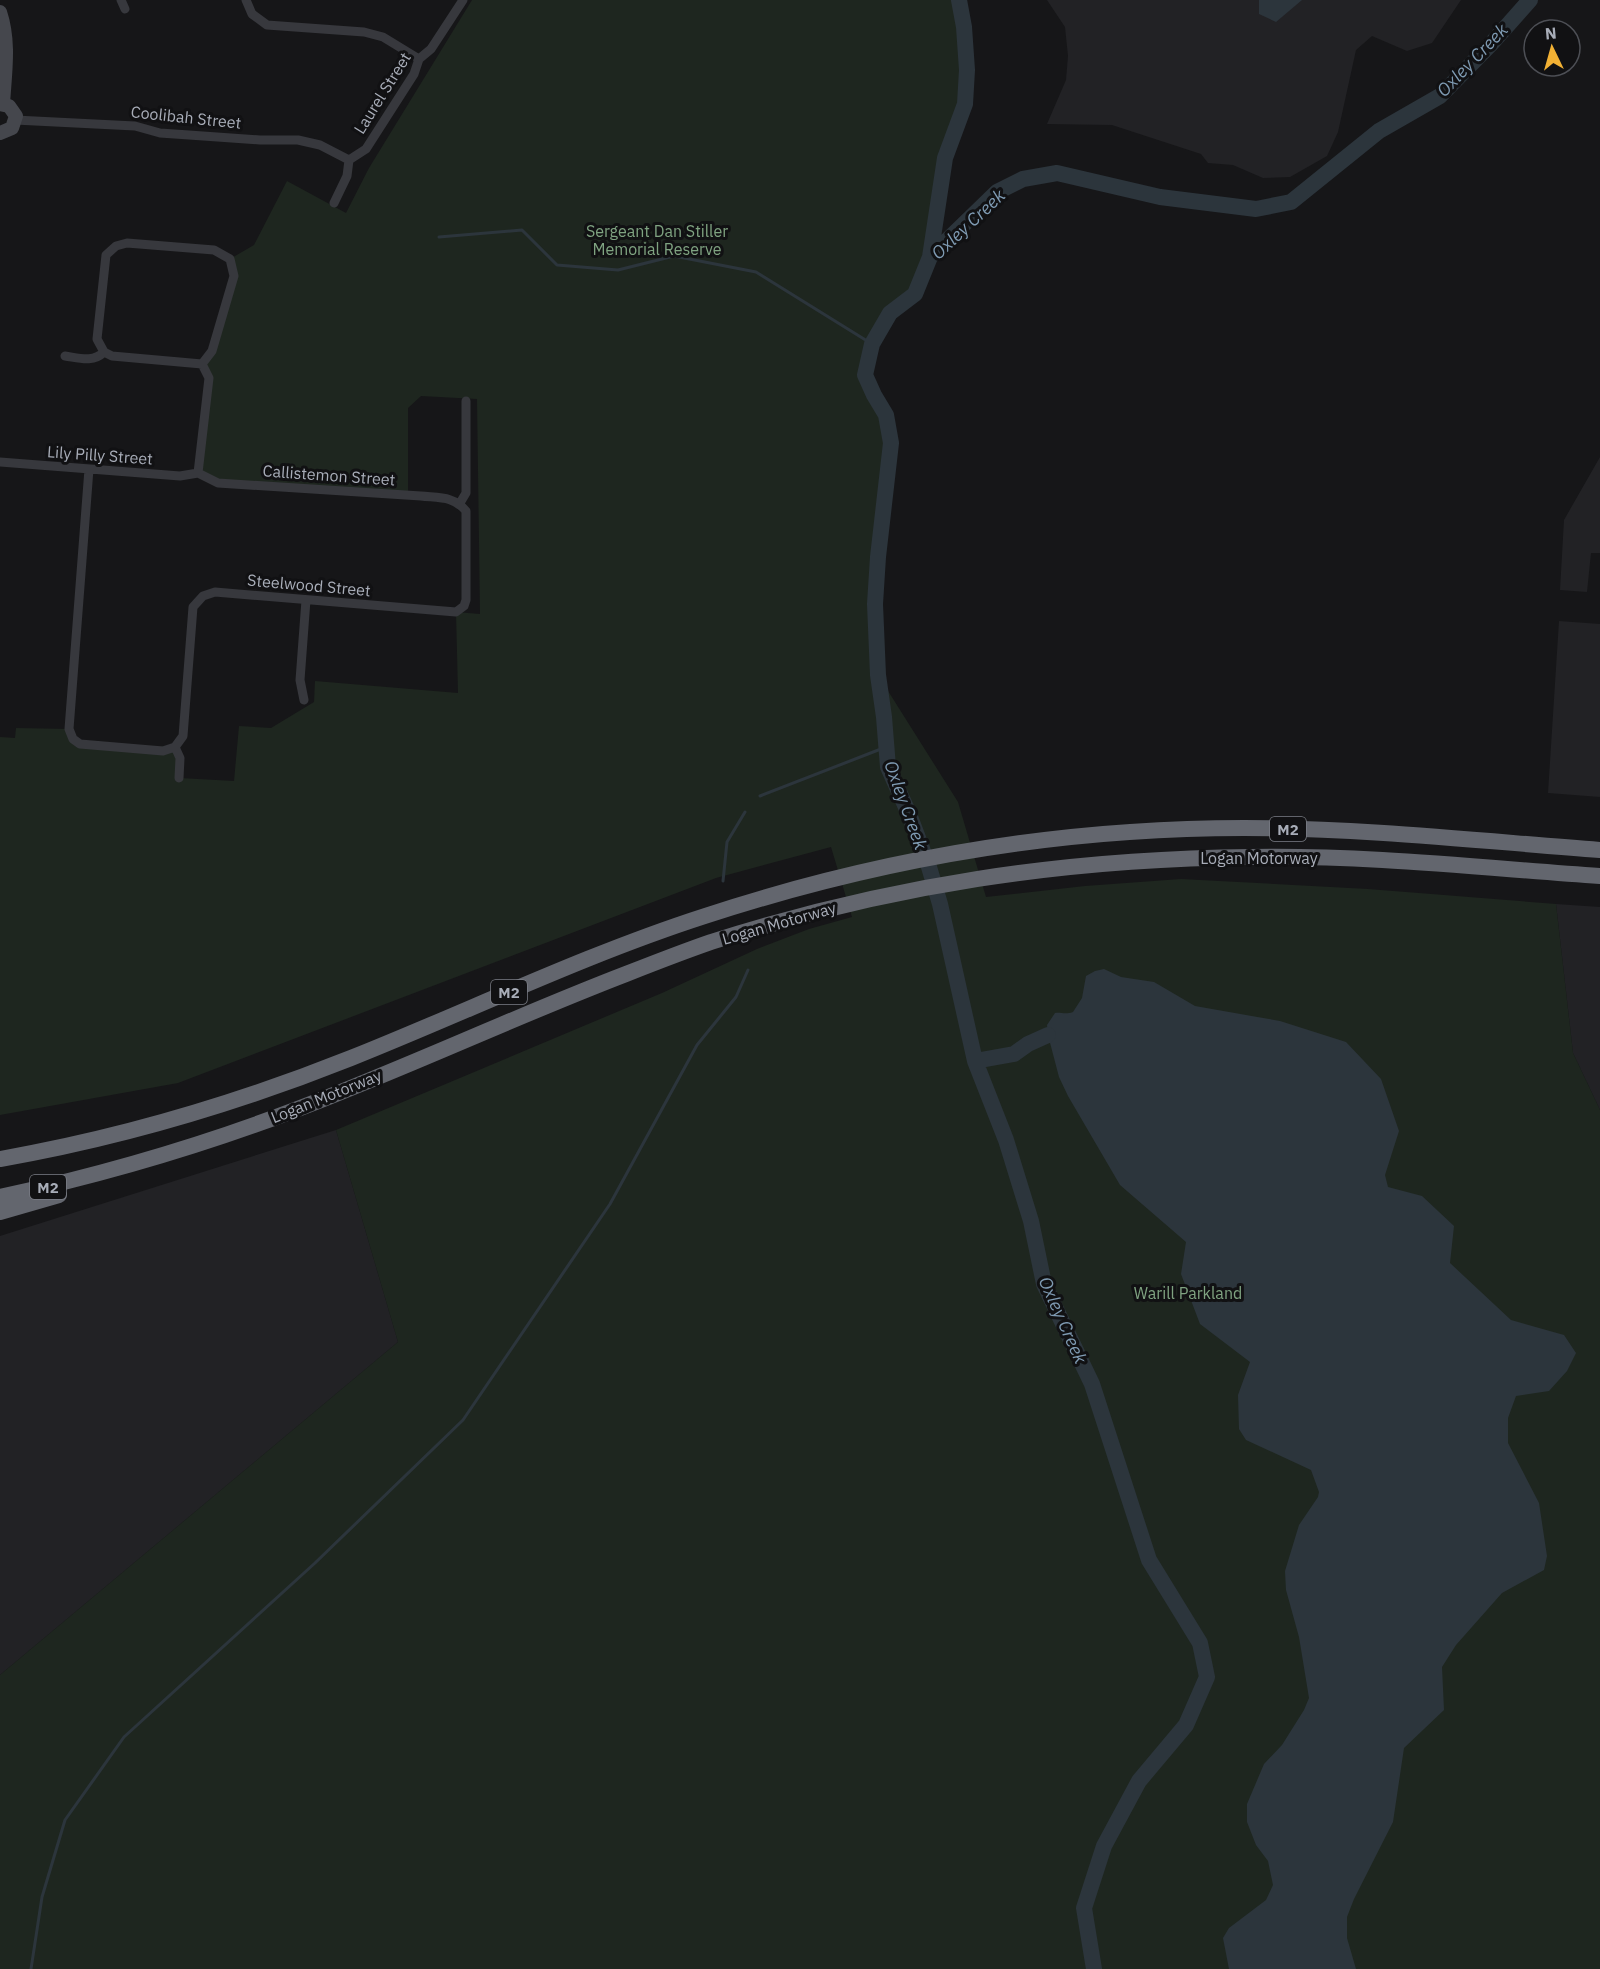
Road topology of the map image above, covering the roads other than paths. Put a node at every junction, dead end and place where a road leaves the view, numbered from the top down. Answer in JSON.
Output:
{"nodes":[{"id":1,"x":246,"y":0,"type":"edge"},
{"id":2,"x":463,"y":0,"type":"edge"},
{"id":3,"x":0,"y":12,"type":"edge"},
{"id":4,"x":419,"y":59,"type":"junction"},
{"id":5,"x":2,"y":104,"type":"edge"},
{"id":6,"x":15,"y":120,"type":"junction"},
{"id":7,"x":1,"y":133,"type":"edge"},
{"id":8,"x":0,"y":148,"type":"edge"},
{"id":9,"x":349,"y":160,"type":"junction"},
{"id":10,"x":334,"y":203,"type":"dead end"},
{"id":11,"x":104,"y":352,"type":"junction"},
{"id":12,"x":65,"y":356,"type":"dead end"},
{"id":13,"x":202,"y":364,"type":"junction"},
{"id":14,"x":466,"y":401,"type":"dead end"},
{"id":15,"x":0,"y":462,"type":"edge"},
{"id":16,"x":89,"y":469,"type":"junction"},
{"id":17,"x":198,"y":473,"type":"junction"},
{"id":18,"x":460,"y":503,"type":"junction"},
{"id":19,"x":306,"y":600,"type":"junction"},
{"id":20,"x":304,"y":700,"type":"dead end"},
{"id":21,"x":175,"y":747,"type":"junction"},
{"id":22,"x":180,"y":778,"type":"dead end"},
{"id":23,"x":1600,"y":850,"type":"edge"},
{"id":24,"x":1600,"y":876,"type":"edge"},
{"id":25,"x":0,"y":1159,"type":"edge"},
{"id":26,"x":96,"y":1175,"type":"junction"},
{"id":27,"x":0,"y":1197,"type":"edge"},
{"id":28,"x":0,"y":1212,"type":"edge"}],
"edges":[{"from":1,"to":4,"type":"street"},
{"from":2,"to":4,"type":"street","name":"Laurel Street"},
{"from":3,"to":5,"type":"street"},
{"from":4,"to":9,"type":"street","name":"Laurel Street"},
{"from":5,"to":6,"type":"street"},
{"from":6,"to":7,"type":"street"},
{"from":6,"to":9,"type":"street","name":"Coolibah Street"},
{"from":7,"to":8,"type":"street"},
{"from":9,"to":10,"type":"street"},
{"from":11,"to":12,"type":"street"},
{"from":11,"to":13,"type":"street"},
{"from":11,"to":13,"type":"street"},
{"from":13,"to":17,"type":"street"},
{"from":14,"to":18,"type":"street"},
{"from":15,"to":16,"type":"street","name":"Lily Pilly Street"},
{"from":16,"to":17,"type":"street","name":"Lily Pilly Street"},
{"from":16,"to":21,"type":"street"},
{"from":17,"to":18,"type":"street","name":"Callistemon Street"},
{"from":18,"to":19,"type":"street","name":"Steelwood Street"},
{"from":19,"to":20,"type":"street"},
{"from":19,"to":21,"type":"street","name":"Steelwood Street"},
{"from":21,"to":22,"type":"street","name":"Steelwood Street"},
{"from":23,"to":25,"type":"highway","name":"Logan Motorway","number":"M2"},
{"from":24,"to":26,"type":"highway","name":"Logan Motorway","number":"M2"},
{"from":26,"to":27,"type":"highway","name":"Logan Motorway","number":"M2"},
{"from":26,"to":28,"type":"highway"}]}
